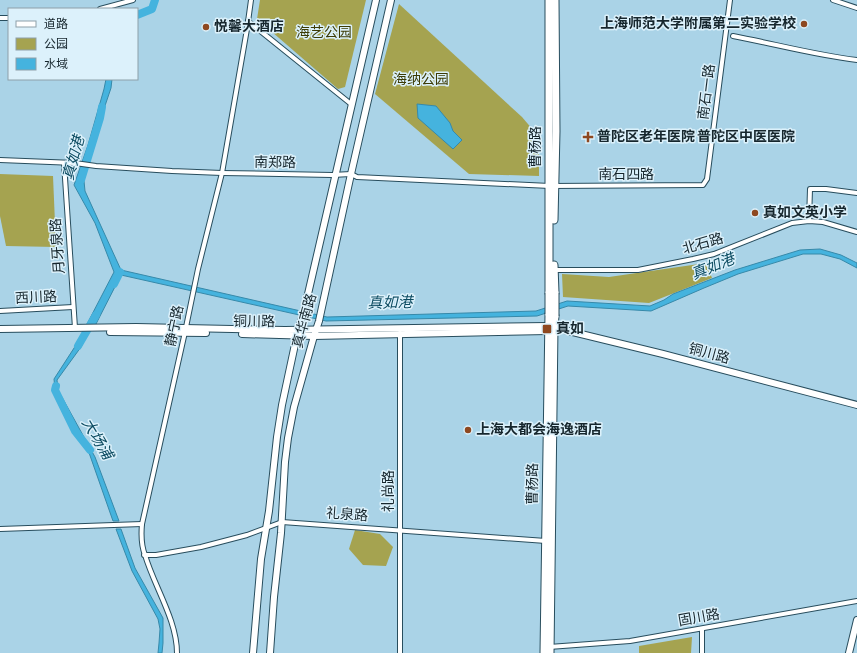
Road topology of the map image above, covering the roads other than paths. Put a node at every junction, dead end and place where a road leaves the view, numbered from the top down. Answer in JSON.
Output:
{"nodes":[{"id":1,"x":134,"y":0,"type":"edge"},
{"id":2,"x":251,"y":0,"type":"edge"},
{"id":3,"x":376,"y":0,"type":"edge"},
{"id":4,"x":391,"y":0,"type":"edge"},
{"id":5,"x":549,"y":0,"type":"edge"},
{"id":6,"x":555,"y":0,"type":"edge"},
{"id":7,"x":730,"y":0,"type":"edge"},
{"id":8,"x":833,"y":0,"type":"edge"},
{"id":9,"x":104,"y":8,"type":"edge"},
{"id":10,"x":857,"y":8,"type":"edge"},
{"id":11,"x":248,"y":21,"type":"junction"},
{"id":12,"x":733,"y":36,"type":"dead end"},
{"id":13,"x":857,"y":60,"type":"edge"},
{"id":14,"x":352,"y":104,"type":"junction"},
{"id":15,"x":0,"y":160,"type":"edge"},
{"id":16,"x":64,"y":163,"type":"junction"},
{"id":17,"x":222,"y":173,"type":"junction"},
{"id":18,"x":351,"y":174,"type":"junction"},
{"id":19,"x":335,"y":175,"type":"junction"},
{"id":20,"x":703,"y":185,"type":"joint"},
{"id":21,"x":552,"y":186,"type":"junction"},
{"id":22,"x":857,"y":193,"type":"edge"},
{"id":23,"x":809,"y":221,"type":"junction"},
{"id":24,"x":857,"y":232,"type":"edge"},
{"id":25,"x":552,"y":270,"type":"junction"},
{"id":26,"x":73,"y":307,"type":"junction"},
{"id":27,"x":0,"y":311,"type":"edge"},
{"id":28,"x":74,"y":328,"type":"junction"},
{"id":29,"x":550,"y":328,"type":"junction"},
{"id":30,"x":0,"y":330,"type":"edge"},
{"id":31,"x":82,"y":330,"type":"junction"},
{"id":32,"x":186,"y":330,"type":"junction"},
{"id":33,"x":400,"y":331,"type":"junction"},
{"id":34,"x":315,"y":332,"type":"junction"},
{"id":35,"x":0,"y":333,"type":"edge"},
{"id":36,"x":298,"y":333,"type":"junction"},
{"id":37,"x":857,"y":405,"type":"edge"},
{"id":38,"x":282,"y":522,"type":"junction"},
{"id":39,"x":142,"y":524,"type":"junction"},
{"id":40,"x":0,"y":529,"type":"edge"},
{"id":41,"x":265,"y":529,"type":"junction"},
{"id":42,"x":400,"y":530,"type":"junction"},
{"id":43,"x":548,"y":541,"type":"junction"},
{"id":44,"x":144,"y":555,"type":"junction"},
{"id":45,"x":857,"y":601,"type":"edge"},
{"id":46,"x":857,"y":620,"type":"edge"},
{"id":47,"x":702,"y":629,"type":"junction"},
{"id":48,"x":547,"y":650,"type":"edge"},
{"id":49,"x":177,"y":653,"type":"edge"},
{"id":50,"x":253,"y":653,"type":"edge"},
{"id":51,"x":270,"y":653,"type":"edge"},
{"id":52,"x":400,"y":653,"type":"edge"},
{"id":53,"x":702,"y":653,"type":"edge"},
{"id":54,"x":849,"y":653,"type":"edge"}],
"edges":[{"from":1,"to":9,"type":"street"},
{"from":2,"to":11,"type":"street","name":"静宁路"},
{"from":3,"to":14,"type":"main road","name":"真华南路"},
{"from":4,"to":18,"type":"main road","name":"真华南路"},
{"from":5,"to":21,"type":"main road","name":"曹杨路"},
{"from":6,"to":21,"type":"main road","name":"曹杨路"},
{"from":7,"to":20,"type":"street","name":"南石一路"},
{"from":8,"to":10,"type":"street"},
{"from":11,"to":14,"type":"street"},
{"from":11,"to":17,"type":"street","name":"静宁路"},
{"from":12,"to":13,"type":"street"},
{"from":14,"to":19,"type":"main road","name":"真华南路"},
{"from":15,"to":16,"type":"street","name":"南郑路"},
{"from":16,"to":17,"type":"street","name":"南郑路"},
{"from":16,"to":26,"type":"street","name":"月牙泉路"},
{"from":17,"to":19,"type":"street","name":"南郑路"},
{"from":17,"to":32,"type":"street","name":"静宁路"},
{"from":18,"to":19,"type":"street","name":"南郑路"},
{"from":18,"to":21,"type":"street","name":"南郑路"},
{"from":18,"to":34,"type":"main road","name":"真华南路"},
{"from":19,"to":36,"type":"main road","name":"真华南路"},
{"from":20,"to":21,"type":"street","name":"南石四路"},
{"from":21,"to":25,"type":"main road","name":"曹杨路"},
{"from":22,"to":23,"type":"street"},
{"from":23,"to":24,"type":"street","name":"北石路"},
{"from":23,"to":25,"type":"street","name":"北石路"},
{"from":25,"to":29,"type":"main road","name":"曹杨路","bridge":true},
{"from":26,"to":27,"type":"street","name":"西川路"},
{"from":26,"to":28,"type":"street","name":"月牙泉路"},
{"from":28,"to":30,"type":"main road","name":"铜川路"},
{"from":28,"to":31,"type":"main road","name":"铜川路"},
{"from":29,"to":33,"type":"main road","name":"铜川路"},
{"from":29,"to":37,"type":"main road","name":"铜川路"},
{"from":29,"to":43,"type":"main road","name":"曹杨路"},
{"from":30,"to":35,"type":"street"},
{"from":31,"to":32,"type":"main road","name":"铜川路"},
{"from":31,"to":35,"type":"main road","name":"铜川路"},
{"from":32,"to":36,"type":"main road","name":"铜川路"},
{"from":32,"to":39,"type":"street","name":"静宁路"},
{"from":33,"to":34,"type":"main road","name":"铜川路"},
{"from":33,"to":42,"type":"street","name":"礼尚路"},
{"from":34,"to":36,"type":"main road","name":"铜川路"},
{"from":34,"to":38,"type":"main road","name":"真华南路"},
{"from":36,"to":41,"type":"main road","name":"真华南路"},
{"from":38,"to":41,"type":"street","name":"礼泉路"},
{"from":38,"to":42,"type":"street","name":"礼泉路"},
{"from":38,"to":51,"type":"main road","name":"真华南路"},
{"from":39,"to":40,"type":"street"},
{"from":39,"to":44,"type":"street","name":"静宁路"},
{"from":41,"to":44,"type":"street","name":"礼泉路"},
{"from":41,"to":50,"type":"main road","name":"真华南路"},
{"from":42,"to":43,"type":"street","name":"礼泉路"},
{"from":42,"to":52,"type":"street","name":"礼尚路"},
{"from":43,"to":48,"type":"main road","name":"曹杨路"},
{"from":44,"to":49,"type":"street","name":"静宁路"},
{"from":45,"to":47,"type":"street","name":"固川路"},
{"from":46,"to":54,"type":"main road"},
{"from":47,"to":48,"type":"street","name":"固川路"},
{"from":47,"to":53,"type":"street"}]}
